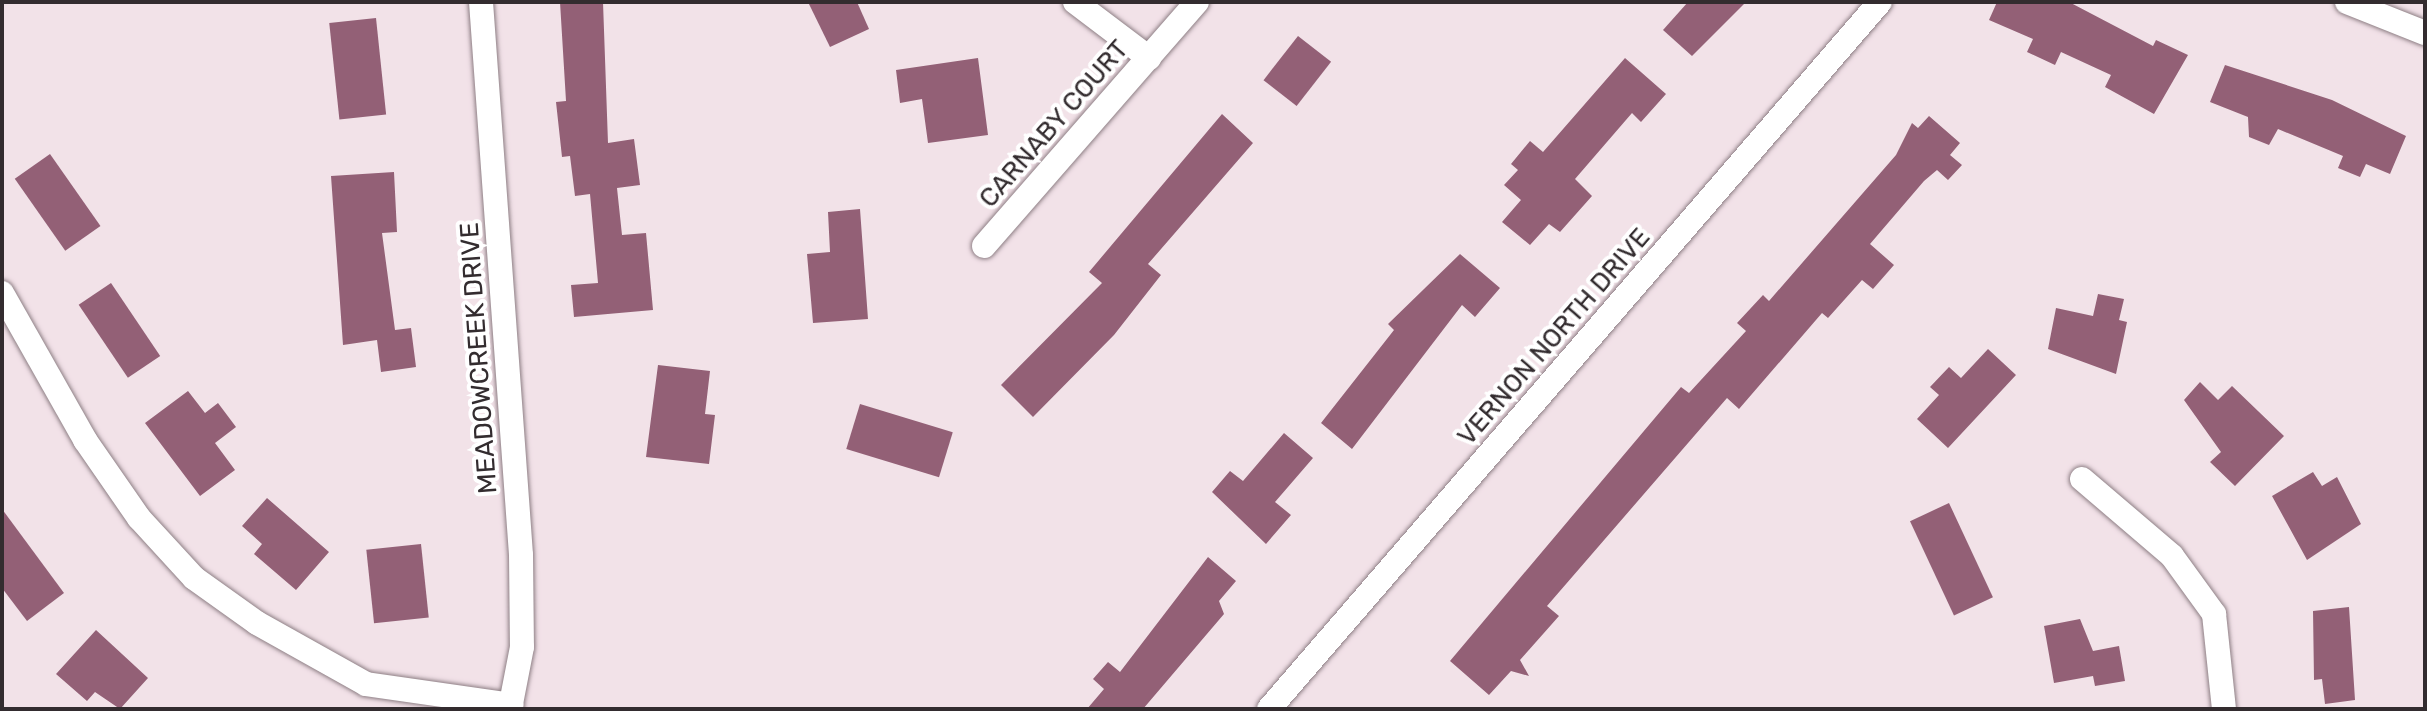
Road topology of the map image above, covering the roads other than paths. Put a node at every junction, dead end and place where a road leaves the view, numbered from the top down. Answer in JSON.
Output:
{"nodes":[{"id":1,"x":481,"y":2,"type":"edge"},
{"id":2,"x":1075,"y":2,"type":"edge"},
{"id":3,"x":1197,"y":2,"type":"edge"},
{"id":4,"x":1880,"y":2,"type":"edge"},
{"id":5,"x":2347,"y":2,"type":"edge"},
{"id":6,"x":2425,"y":33,"type":"edge"},
{"id":7,"x":1149,"y":58,"type":"junction"},
{"id":8,"x":984,"y":246,"type":"dead end"},
{"id":9,"x":2,"y":293,"type":"edge"},
{"id":10,"x":2082,"y":479,"type":"dead end"},
{"id":11,"x":511,"y":707,"type":"edge"},
{"id":12,"x":1269,"y":709,"type":"edge"},
{"id":13,"x":2224,"y":709,"type":"edge"}],
"edges":[{"from":1,"to":11,"type":"street","name":"MEADOWCREEK DRIVE"},
{"from":2,"to":7,"type":"street"},
{"from":3,"to":7,"type":"street","name":"CARNABY COURT"},
{"from":4,"to":12,"type":"street","name":"VERNON NORTH DRIVE"},
{"from":5,"to":6,"type":"street"},
{"from":7,"to":8,"type":"street","name":"CARNABY COURT"},
{"from":9,"to":11,"type":"street"},
{"from":10,"to":13,"type":"street"}]}
